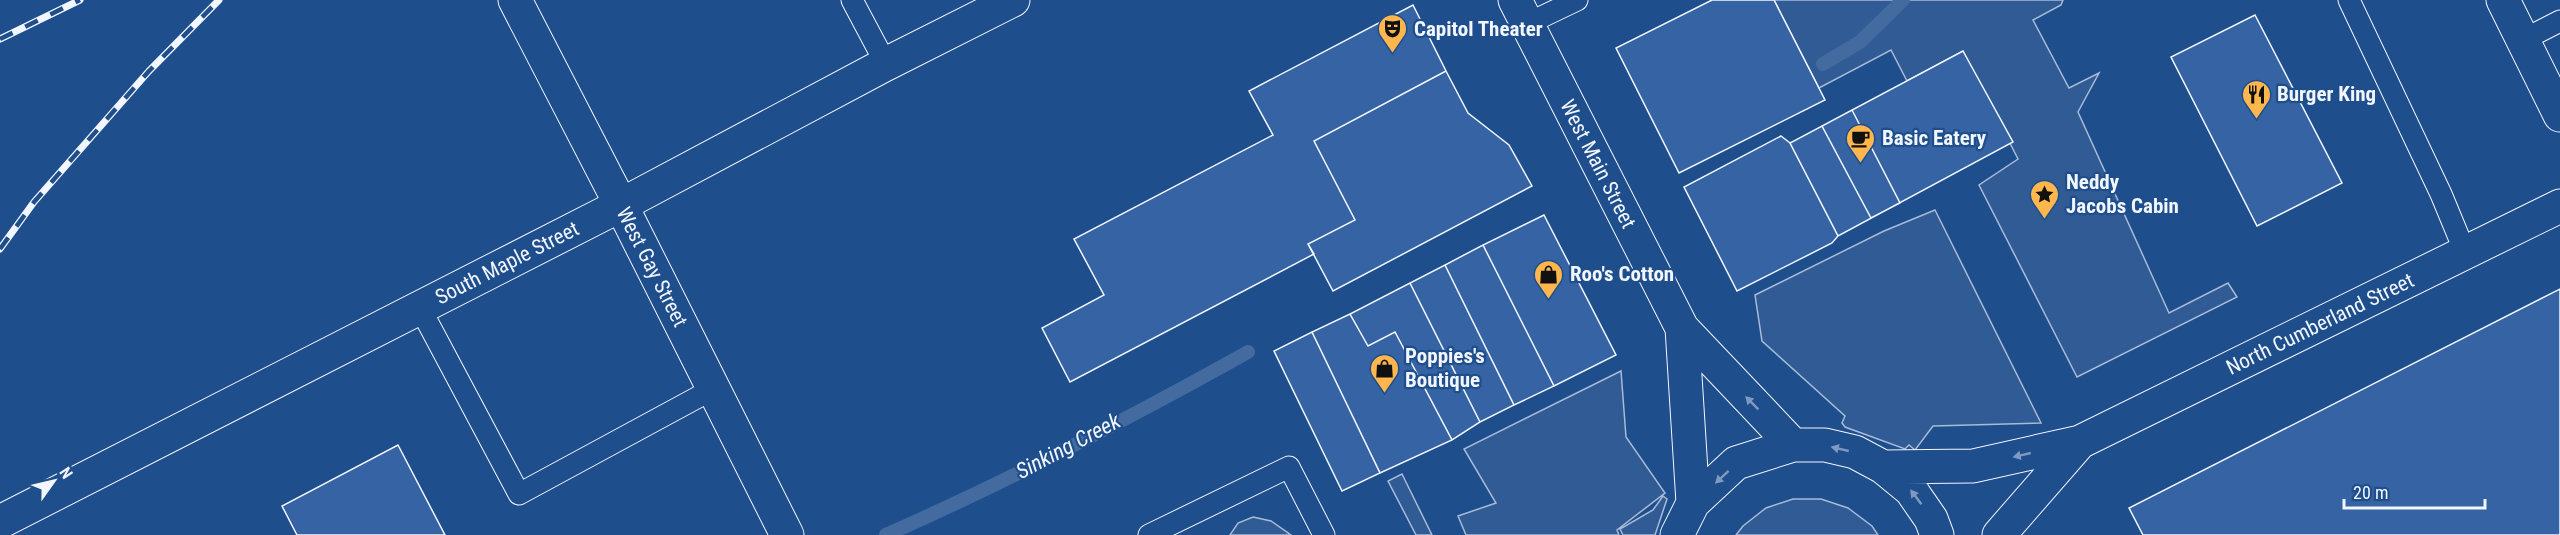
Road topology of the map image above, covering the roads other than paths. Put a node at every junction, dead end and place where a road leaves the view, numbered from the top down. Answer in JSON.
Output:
{"nodes":[{"id":1,"x":515,"y":0,"type":"edge"},
{"id":2,"x":852,"y":0,"type":"edge"},
{"id":3,"x":1013,"y":0,"type":"edge"},
{"id":4,"x":1577,"y":0,"type":"edge"},
{"id":5,"x":2349,"y":0,"type":"edge"},
{"id":6,"x":2503,"y":0,"type":"edge"},
{"id":7,"x":1521,"y":12,"type":"edge"},
{"id":8,"x":2560,"y":21,"type":"edge"},
{"id":9,"x":2523,"y":40,"type":"junction"},
{"id":10,"x":886,"y":64,"type":"junction"},
{"id":11,"x":2560,"y":115,"type":"edge"},
{"id":12,"x":621,"y":205,"type":"junction"},
{"id":13,"x":2560,"y":206,"type":"edge"},
{"id":14,"x":2465,"y":252,"type":"junction"},
{"id":15,"x":420,"y":308,"type":"junction"},
{"id":16,"x":1682,"y":328,"type":"junction"},
{"id":17,"x":713,"y":389,"type":"junction"},
{"id":18,"x":2079,"y":442,"type":"junction"},
{"id":19,"x":1793,"y":445,"type":"junction"},
{"id":20,"x":1883,"y":467,"type":"junction"},
{"id":21,"x":1693,"y":503,"type":"junction"},
{"id":22,"x":0,"y":522,"type":"edge"},
{"id":23,"x":787,"y":535,"type":"edge"},
{"id":24,"x":1149,"y":535,"type":"edge"},
{"id":25,"x":1324,"y":535,"type":"edge"},
{"id":26,"x":1677,"y":535,"type":"edge"},
{"id":27,"x":1937,"y":535,"type":"edge"},
{"id":28,"x":1999,"y":535,"type":"edge"}],
"edges":[{"from":1,"to":12,"type":"main road","name":"West Gay Street"},
{"from":2,"to":10,"type":"lane"},
{"from":3,"to":10,"type":"main road","name":"South Maple Street"},
{"from":4,"to":7,"type":"lane"},
{"from":5,"to":14,"type":"lane"},
{"from":6,"to":9,"type":"main road"},
{"from":7,"to":16,"type":"main road","name":"West Main Street"},
{"from":8,"to":9,"type":"lane"},
{"from":9,"to":11,"type":"main road"},
{"from":10,"to":12,"type":"main road","name":"South Maple Street"},
{"from":12,"to":15,"type":"main road","name":"South Maple Street"},
{"from":12,"to":17,"type":"main road","name":"West Gay Street"},
{"from":13,"to":14,"type":"main road","name":"North Cumberland Street"},
{"from":14,"to":18,"type":"main road","name":"North Cumberland Street"},
{"from":15,"to":17,"type":"lane"},
{"from":15,"to":22,"type":"main road","name":"South Maple Street"},
{"from":19,"to":16,"type":"main road","name":"West Main Street","one_way":true},
{"from":16,"to":21,"type":"main road","name":"West Main Street"},
{"from":17,"to":23,"type":"main road","name":"West Gay Street"},
{"from":18,"to":20,"type":"main road","name":"North Cumberland Street","one_way":true},
{"from":18,"to":28,"type":"main road","name":"North Cumberland Street"},
{"from":20,"to":19,"type":"main road","one_way":true},
{"from":19,"to":21,"type":"main road","one_way":true},
{"from":27,"to":20,"type":"main road","one_way":true},
{"from":21,"to":26,"type":"main road"},
{"from":24,"to":25,"type":"lane"}]}
